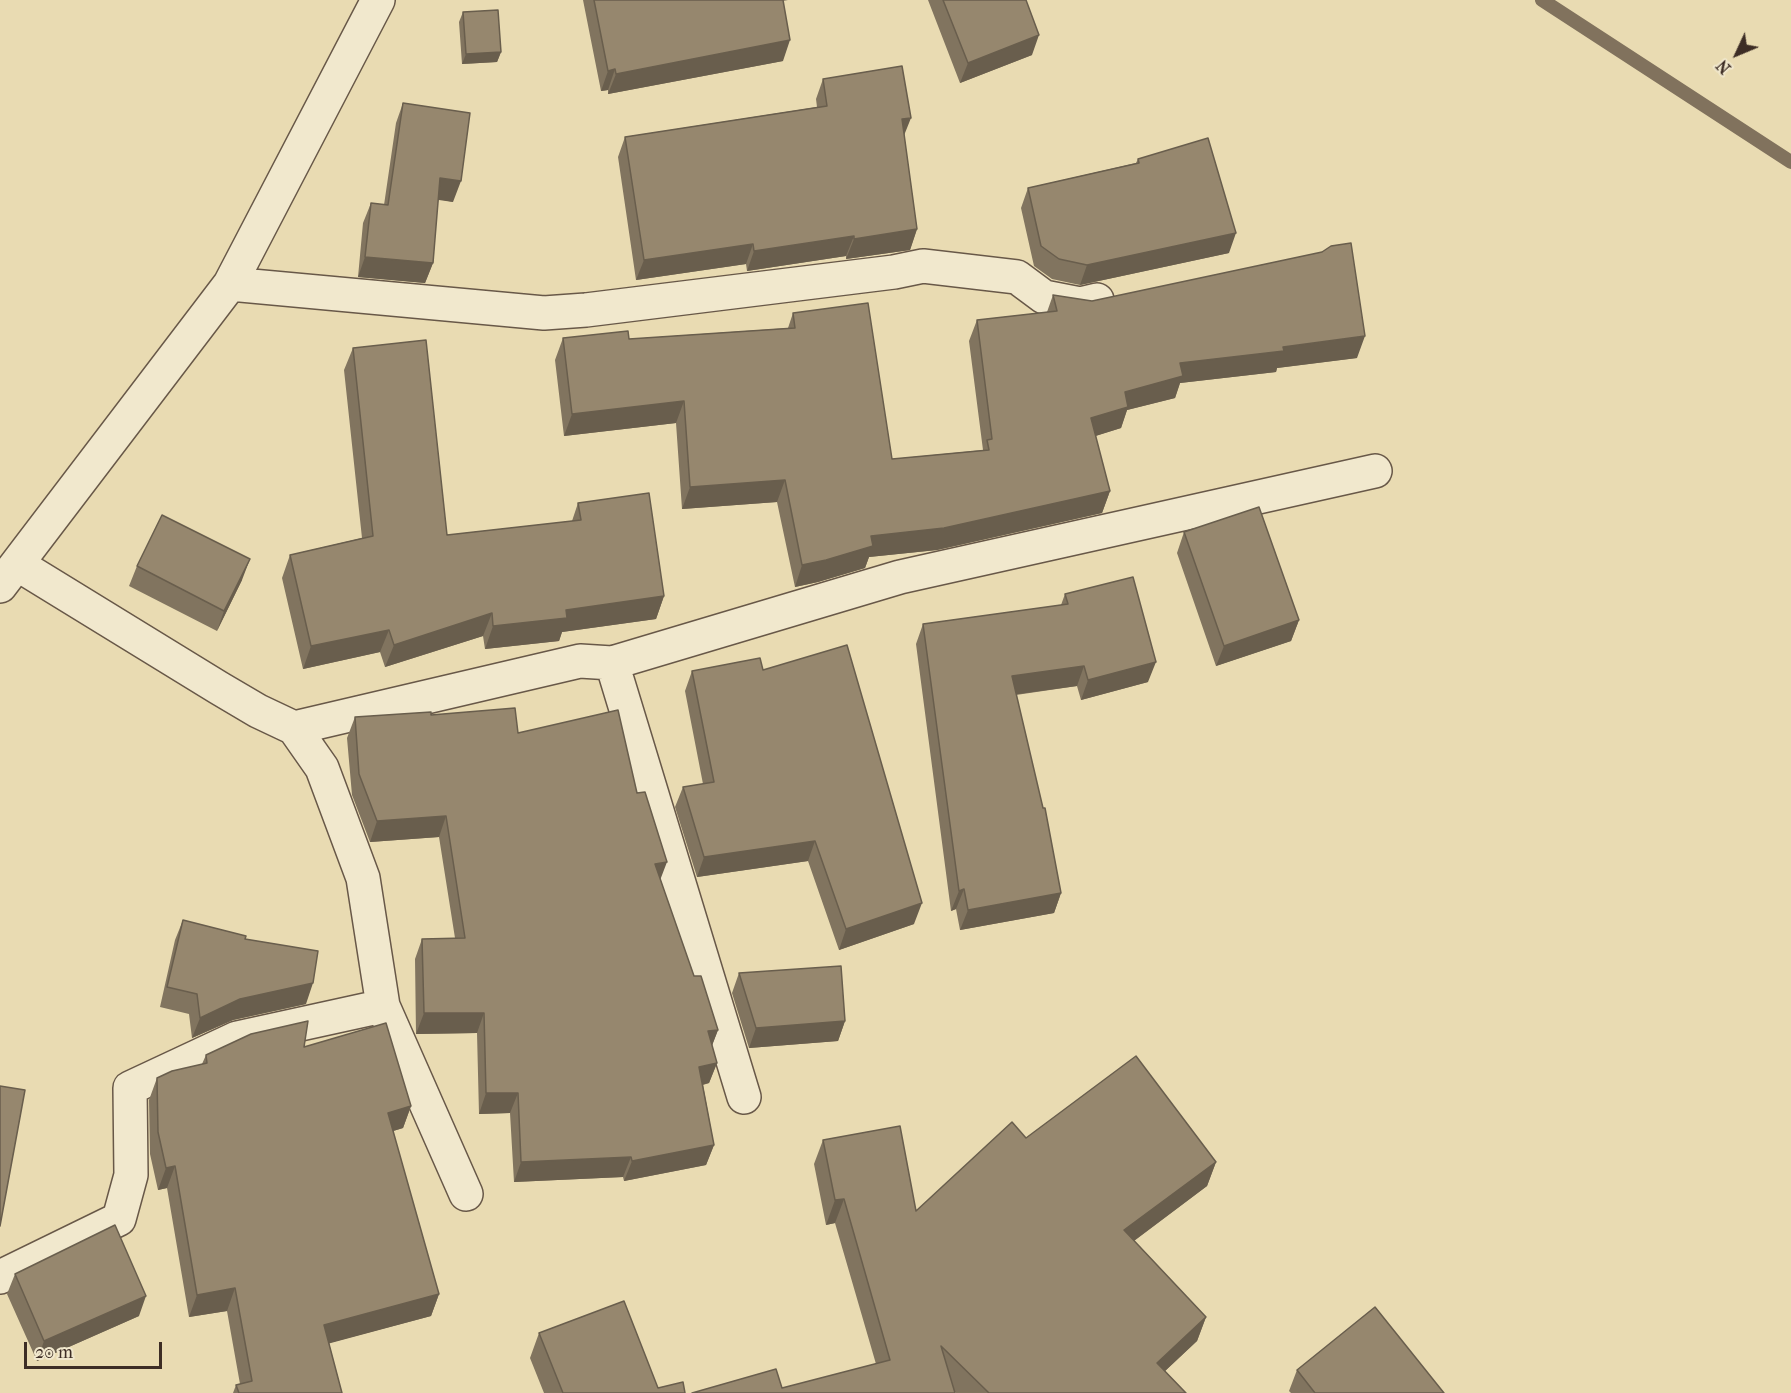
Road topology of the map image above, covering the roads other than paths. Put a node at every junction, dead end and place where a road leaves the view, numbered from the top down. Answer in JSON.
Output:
{"nodes":[{"id":1,"x":378,"y":0,"type":"edge"},
{"id":2,"x":230,"y":284,"type":"junction"},
{"id":3,"x":1126,"y":294,"type":"edge"},
{"id":4,"x":1375,"y":471,"type":"dead end"},
{"id":5,"x":8,"y":575,"type":"edge"},
{"id":6,"x":612,"y":663,"type":"junction"},
{"id":7,"x":294,"y":728,"type":"junction"},
{"id":8,"x":383,"y":1006,"type":"junction"},
{"id":9,"x":744,"y":1097,"type":"dead end"},
{"id":10,"x":466,"y":1194,"type":"dead end"},
{"id":11,"x":0,"y":1277,"type":"edge"}],
"edges":[{"from":1,"to":2,"type":"street"},
{"from":2,"to":3,"type":"street"},
{"from":2,"to":5,"type":"street"},
{"from":4,"to":6,"type":"street"},
{"from":5,"to":7,"type":"street"},
{"from":6,"to":7,"type":"street"},
{"from":6,"to":9,"type":"street"},
{"from":7,"to":8,"type":"street"},
{"from":8,"to":10,"type":"street"},
{"from":8,"to":11,"type":"street"}]}
